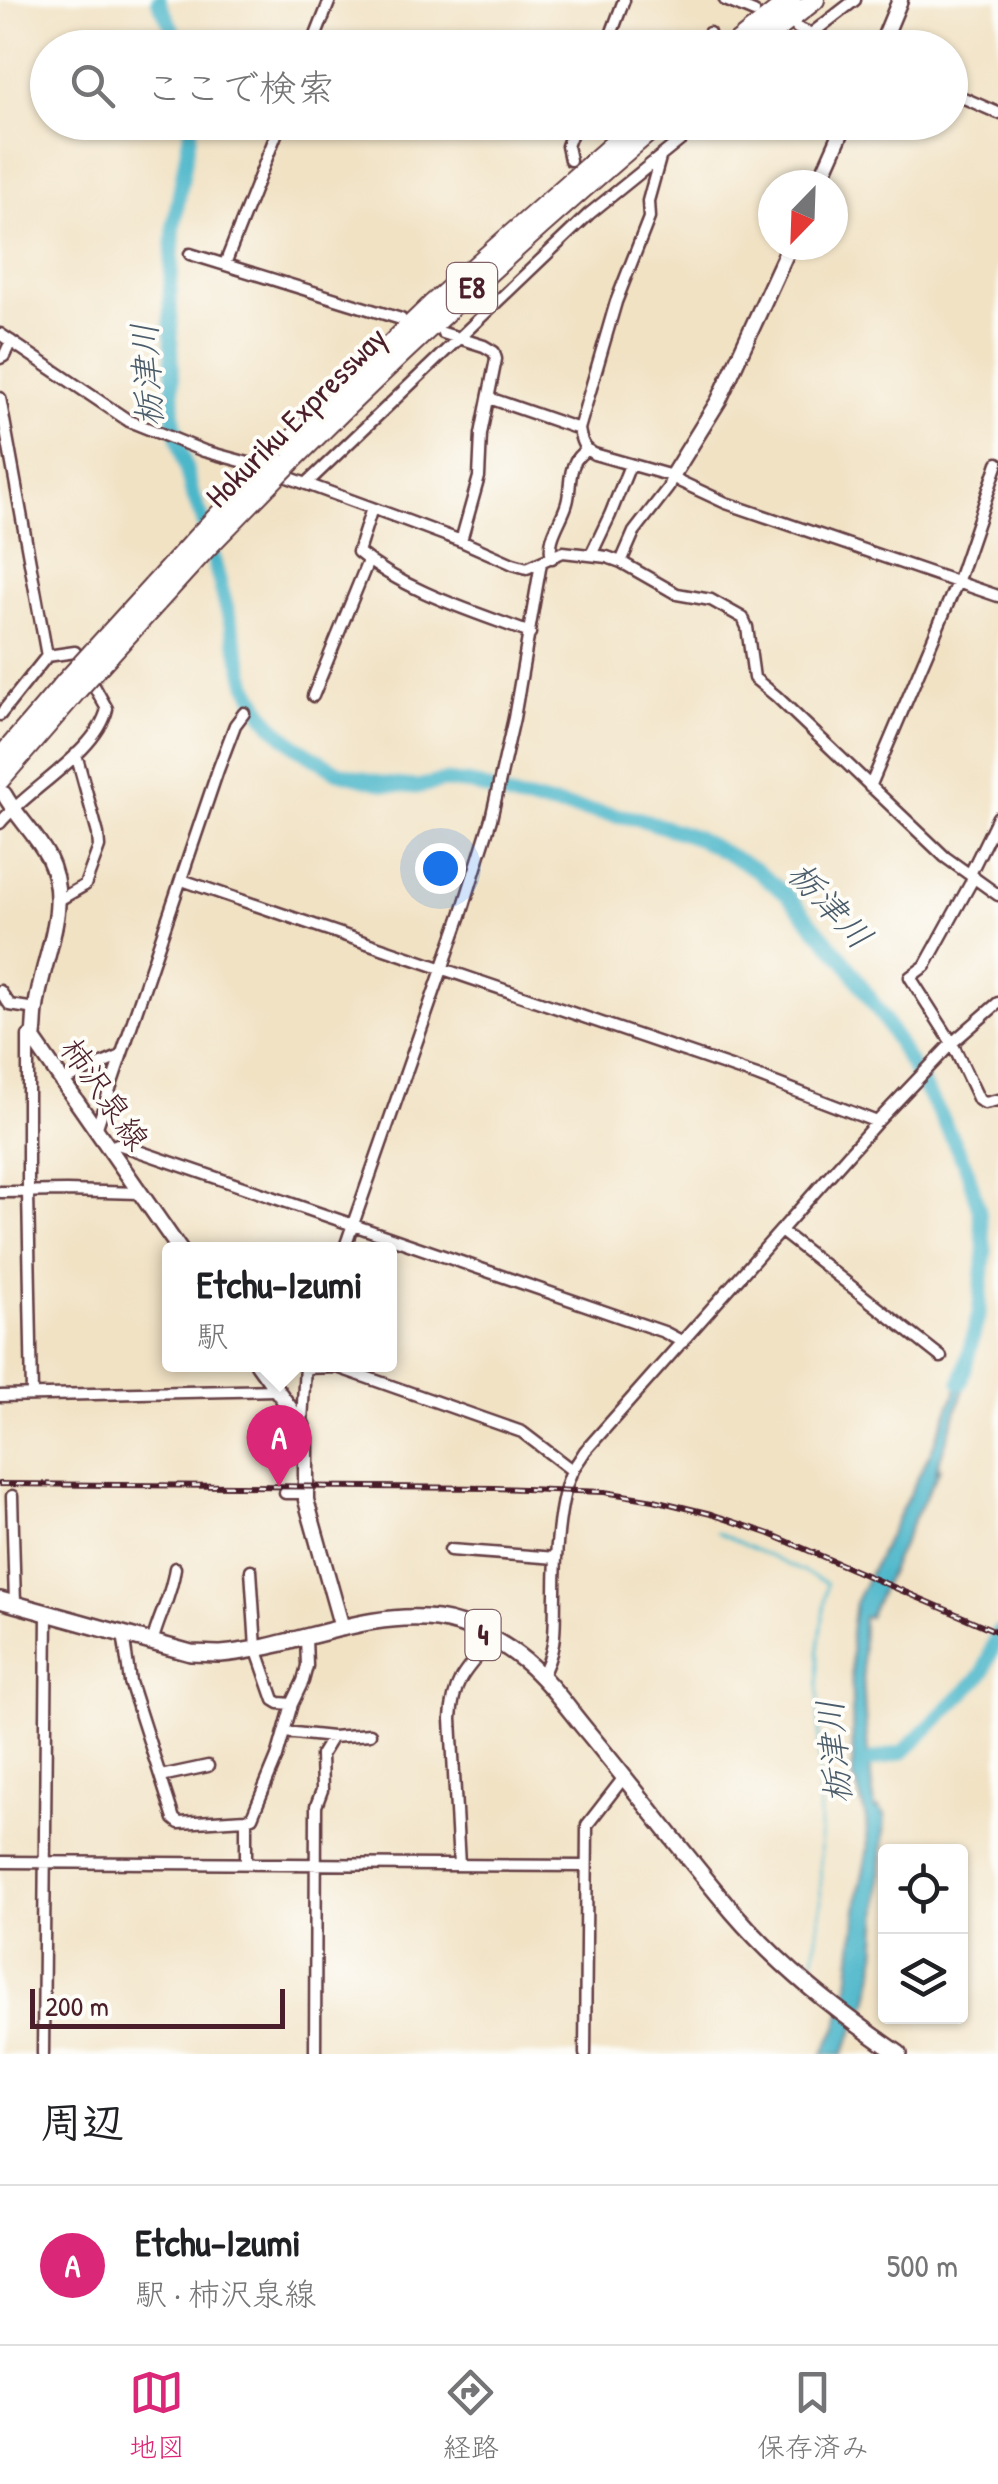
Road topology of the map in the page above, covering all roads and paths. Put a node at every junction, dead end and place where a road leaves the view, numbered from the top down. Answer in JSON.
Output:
{"nodes":[{"id":1,"x":330,"y":0,"type":"edge"},
{"id":2,"x":624,"y":0,"type":"edge"},
{"id":3,"x":725,"y":0,"type":"edge"},
{"id":4,"x":791,"y":0,"type":"edge"},
{"id":5,"x":814,"y":0,"type":"edge"},
{"id":6,"x":854,"y":0,"type":"edge"},
{"id":7,"x":900,"y":0,"type":"edge"},
{"id":8,"x":754,"y":12,"type":"dead end"},
{"id":9,"x":797,"y":28,"type":"dead end"},
{"id":10,"x":318,"y":30,"type":"edge"},
{"id":11,"x":613,"y":30,"type":"edge"},
{"id":12,"x":753,"y":30,"type":"edge"},
{"id":13,"x":776,"y":30,"type":"edge"},
{"id":14,"x":802,"y":30,"type":"edge"},
{"id":15,"x":814,"y":30,"type":"edge"},
{"id":16,"x":888,"y":30,"type":"edge"},
{"id":17,"x":968,"y":100,"type":"edge"},
{"id":18,"x":998,"y":113,"type":"edge"},
{"id":19,"x":274,"y":140,"type":"edge"},
{"id":20,"x":569,"y":140,"type":"edge"},
{"id":21,"x":618,"y":140,"type":"edge"},
{"id":22,"x":640,"y":140,"type":"edge"},
{"id":23,"x":682,"y":140,"type":"edge"},
{"id":24,"x":838,"y":140,"type":"edge"},
{"id":25,"x":660,"y":158,"type":"junction"},
{"id":26,"x":570,"y":160,"type":"dead end"},
{"id":27,"x":825,"y":170,"type":"edge"},
{"id":28,"x":190,"y":254,"type":"dead end"},
{"id":29,"x":783,"y":260,"type":"edge"},
{"id":30,"x":225,"y":264,"type":"junction"},
{"id":31,"x":401,"y":319,"type":"dead end"},
{"id":32,"x":443,"y":333,"type":"dead end"},
{"id":33,"x":5,"y":337,"type":"edge"},
{"id":34,"x":457,"y":338,"type":"junction"},
{"id":35,"x":0,"y":358,"type":"edge"},
{"id":36,"x":0,"y":398,"type":"edge"},
{"id":37,"x":489,"y":398,"type":"junction"},
{"id":38,"x":579,"y":429,"type":"junction"},
{"id":39,"x":586,"y":450,"type":"junction"},
{"id":40,"x":283,"y":459,"type":"junction"},
{"id":41,"x":998,"y":463,"type":"edge"},
{"id":42,"x":630,"y":465,"type":"junction"},
{"id":43,"x":672,"y":476,"type":"junction"},
{"id":44,"x":306,"y":484,"type":"junction"},
{"id":45,"x":372,"y":508,"type":"junction"},
{"id":46,"x":462,"y":541,"type":"junction"},
{"id":47,"x":591,"y":555,"type":"junction"},
{"id":48,"x":546,"y":560,"type":"junction"},
{"id":49,"x":368,"y":561,"type":"junction"},
{"id":50,"x":620,"y":562,"type":"junction"},
{"id":51,"x":958,"y":580,"type":"junction"},
{"id":52,"x":998,"y":596,"type":"edge"},
{"id":53,"x":530,"y":633,"type":"junction"},
{"id":54,"x":46,"y":656,"type":"junction"},
{"id":55,"x":71,"y":686,"type":"junction"},
{"id":56,"x":313,"y":696,"type":"dead end"},
{"id":57,"x":244,"y":713,"type":"dead end"},
{"id":58,"x":0,"y":715,"type":"edge"},
{"id":59,"x":76,"y":754,"type":"junction"},
{"id":60,"x":0,"y":758,"type":"edge"},
{"id":61,"x":2,"y":787,"type":"edge"},
{"id":62,"x":870,"y":787,"type":"junction"},
{"id":63,"x":12,"y":808,"type":"junction"},
{"id":64,"x":998,"y":817,"type":"edge"},
{"id":65,"x":0,"y":823,"type":"edge"},
{"id":66,"x":972,"y":875,"type":"junction"},
{"id":67,"x":182,"y":880,"type":"junction"},
{"id":68,"x":998,"y":895,"type":"edge"},
{"id":69,"x":59,"y":900,"type":"junction"},
{"id":70,"x":442,"y":968,"type":"junction"},
{"id":71,"x":0,"y":991,"type":"edge"},
{"id":72,"x":998,"y":1004,"type":"edge"},
{"id":73,"x":36,"y":1009,"type":"junction"},
{"id":74,"x":35,"y":1030,"type":"junction"},
{"id":75,"x":952,"y":1043,"type":"junction"},
{"id":76,"x":120,"y":1056,"type":"junction"},
{"id":77,"x":62,"y":1081,"type":"junction"},
{"id":78,"x":998,"y":1100,"type":"edge"},
{"id":79,"x":877,"y":1122,"type":"junction"},
{"id":80,"x":96,"y":1130,"type":"junction"},
{"id":81,"x":108,"y":1148,"type":"junction"},
{"id":82,"x":0,"y":1192,"type":"edge"},
{"id":83,"x":28,"y":1192,"type":"junction"},
{"id":84,"x":140,"y":1194,"type":"junction"},
{"id":85,"x":353,"y":1223,"type":"junction"},
{"id":86,"x":782,"y":1232,"type":"junction"},
{"id":87,"x":174,"y":1242,"type":"edge"},
{"id":88,"x":347,"y":1242,"type":"edge"},
{"id":89,"x":683,"y":1342,"type":"junction"},
{"id":90,"x":941,"y":1357,"type":"dead end"},
{"id":91,"x":264,"y":1372,"type":"edge"},
{"id":92,"x":305,"y":1372,"type":"edge"},
{"id":93,"x":352,"y":1372,"type":"edge"},
{"id":94,"x":276,"y":1390,"type":"junction"},
{"id":95,"x":32,"y":1395,"type":"junction"},
{"id":96,"x":0,"y":1396,"type":"edge"},
{"id":97,"x":302,"y":1425,"type":"junction"},
{"id":98,"x":572,"y":1471,"type":"junction"},
{"id":99,"x":286,"y":1493,"type":"dead end"},
{"id":100,"x":306,"y":1493,"type":"junction"},
{"id":101,"x":12,"y":1496,"type":"dead end"},
{"id":102,"x":450,"y":1550,"type":"dead end"},
{"id":103,"x":556,"y":1558,"type":"junction"},
{"id":104,"x":175,"y":1568,"type":"dead end"},
{"id":105,"x":252,"y":1570,"type":"dead end"},
{"id":106,"x":8,"y":1602,"type":"edge"},
{"id":107,"x":47,"y":1613,"type":"junction"},
{"id":108,"x":342,"y":1628,"type":"junction"},
{"id":109,"x":125,"y":1636,"type":"junction"},
{"id":110,"x":306,"y":1637,"type":"junction"},
{"id":111,"x":492,"y":1640,"type":"junction"},
{"id":112,"x":152,"y":1643,"type":"junction"},
{"id":113,"x":256,"y":1648,"type":"junction"},
{"id":114,"x":541,"y":1677,"type":"junction"},
{"id":115,"x":292,"y":1704,"type":"junction"},
{"id":116,"x":285,"y":1732,"type":"junction"},
{"id":117,"x":370,"y":1734,"type":"dead end"},
{"id":118,"x":332,"y":1737,"type":"junction"},
{"id":119,"x":208,"y":1766,"type":"dead end"},
{"id":120,"x":161,"y":1776,"type":"junction"},
{"id":121,"x":625,"y":1776,"type":"junction"},
{"id":122,"x":246,"y":1819,"type":"junction"},
{"id":123,"x":0,"y":1862,"type":"edge"},
{"id":124,"x":46,"y":1863,"type":"junction"},
{"id":125,"x":246,"y":1864,"type":"junction"},
{"id":126,"x":459,"y":1865,"type":"junction"},
{"id":127,"x":316,"y":1866,"type":"junction"},
{"id":128,"x":586,"y":1866,"type":"junction"},
{"id":129,"x":43,"y":2054,"type":"edge"},
{"id":130,"x":316,"y":2054,"type":"edge"},
{"id":131,"x":585,"y":2054,"type":"edge"},
{"id":132,"x":899,"y":2054,"type":"edge"}],
"edges":[{"from":1,"to":10,"type":"street"},
{"from":2,"to":11,"type":"street"},
{"from":3,"to":8,"type":"street"},
{"from":4,"to":12,"type":"highway"},
{"from":5,"to":13,"type":"highway"},
{"from":6,"to":15,"type":"street"},
{"from":7,"to":16,"type":"main road"},
{"from":9,"to":14,"type":"street"},
{"from":17,"to":18,"type":"street"},
{"from":19,"to":30,"type":"street"},
{"from":20,"to":26,"type":"street"},
{"from":21,"to":40,"type":"highway","name":"Hokuriku Expressway","number":"E8"},
{"from":22,"to":40,"type":"highway","name":"Hokuriku Expressway","number":"E8"},
{"from":23,"to":25,"type":"street"},
{"from":24,"to":27,"type":"main road"},
{"from":25,"to":34,"type":"street"},
{"from":25,"to":38,"type":"street"},
{"from":28,"to":30,"type":"street"},
{"from":29,"to":43,"type":"main road"},
{"from":30,"to":31,"type":"street"},
{"from":32,"to":34,"type":"street"},
{"from":33,"to":35,"type":"street"},
{"from":33,"to":44,"type":"street"},
{"from":34,"to":37,"type":"street"},
{"from":34,"to":44,"type":"street"},
{"from":36,"to":54,"type":"street"},
{"from":37,"to":38,"type":"street"},
{"from":37,"to":46,"type":"street"},
{"from":38,"to":39,"type":"street"},
{"from":39,"to":42,"type":"street"},
{"from":39,"to":48,"type":"street"},
{"from":40,"to":55,"type":"highway","name":"Hokuriku Expressway","number":"E8","bridge":true},
{"from":41,"to":51,"type":"street"},
{"from":42,"to":43,"type":"street"},
{"from":42,"to":47,"type":"street"},
{"from":43,"to":50,"type":"street"},
{"from":43,"to":51,"type":"street"},
{"from":44,"to":45,"type":"street"},
{"from":45,"to":46,"type":"street"},
{"from":45,"to":49,"type":"street"},
{"from":46,"to":48,"type":"street"},
{"from":47,"to":48,"type":"street"},
{"from":47,"to":50,"type":"street"},
{"from":48,"to":53,"type":"street"},
{"from":49,"to":53,"type":"street"},
{"from":49,"to":56,"type":"street"},
{"from":50,"to":62,"type":"street"},
{"from":51,"to":52,"type":"street"},
{"from":51,"to":62,"type":"street"},
{"from":53,"to":70,"type":"street"},
{"from":54,"to":58,"type":"street"},
{"from":54,"to":59,"type":"street"},
{"from":55,"to":60,"type":"highway","name":"Hokuriku Expressway","number":"E8"},
{"from":55,"to":61,"type":"highway","name":"Hokuriku Expressway","number":"E8"},
{"from":57,"to":67,"type":"street"},
{"from":59,"to":63,"type":"street"},
{"from":59,"to":69,"type":"street"},
{"from":61,"to":63,"type":"main road","name":"柿沢泉線"},
{"from":62,"to":66,"type":"street"},
{"from":63,"to":65,"type":"street"},
{"from":63,"to":69,"type":"main road","name":"柿沢泉線"},
{"from":64,"to":66,"type":"street"},
{"from":66,"to":68,"type":"street"},
{"from":66,"to":75,"type":"street"},
{"from":67,"to":70,"type":"street"},
{"from":67,"to":76,"type":"street"},
{"from":69,"to":73,"type":"main road","name":"柿沢泉線"},
{"from":70,"to":79,"type":"street"},
{"from":70,"to":85,"type":"street"},
{"from":71,"to":73,"type":"street"},
{"from":72,"to":75,"type":"street"},
{"from":73,"to":74,"type":"main road","name":"柿沢泉線"},
{"from":74,"to":77,"type":"main road","name":"柿沢泉線"},
{"from":74,"to":83,"type":"street"},
{"from":75,"to":78,"type":"street"},
{"from":75,"to":79,"type":"street"},
{"from":76,"to":77,"type":"street"},
{"from":76,"to":80,"type":"street"},
{"from":77,"to":80,"type":"main road","name":"柿沢泉線"},
{"from":79,"to":86,"type":"street"},
{"from":80,"to":81,"type":"main road","name":"柿沢泉線"},
{"from":81,"to":84,"type":"main road","name":"柿沢泉線"},
{"from":81,"to":85,"type":"street"},
{"from":82,"to":83,"type":"street"},
{"from":83,"to":84,"type":"street"},
{"from":83,"to":95,"type":"street"},
{"from":84,"to":87,"type":"main road","name":"柿沢泉線"},
{"from":85,"to":88,"type":"street"},
{"from":85,"to":89,"type":"street"},
{"from":86,"to":89,"type":"street"},
{"from":86,"to":90,"type":"street"},
{"from":89,"to":98,"type":"street"},
{"from":91,"to":94,"type":"main road"},
{"from":92,"to":97,"type":"street"},
{"from":93,"to":98,"type":"street"},
{"from":94,"to":95,"type":"street"},
{"from":94,"to":97,"type":"main road"},
{"from":95,"to":96,"type":"street"},
{"from":97,"to":100,"type":"main road"},
{"from":98,"to":103,"type":"street"},
{"from":99,"to":100,"type":"street"},
{"from":100,"to":108,"type":"main road"},
{"from":101,"to":106,"type":"street"},
{"from":102,"to":103,"type":"street"},
{"from":103,"to":114,"type":"street"},
{"from":104,"to":112,"type":"street"},
{"from":105,"to":113,"type":"street"},
{"from":106,"to":107,"type":"main road","number":"4"},
{"from":107,"to":109,"type":"main road","number":"4"},
{"from":107,"to":124,"type":"street"},
{"from":108,"to":110,"type":"main road","number":"4"},
{"from":108,"to":111,"type":"main road","number":"4"},
{"from":109,"to":112,"type":"main road","number":"4"},
{"from":109,"to":120,"type":"street"},
{"from":110,"to":113,"type":"main road","number":"4"},
{"from":110,"to":115,"type":"street"},
{"from":111,"to":114,"type":"main road","number":"4"},
{"from":111,"to":126,"type":"street"},
{"from":112,"to":113,"type":"main road","number":"4"},
{"from":113,"to":115,"type":"street"},
{"from":114,"to":121,"type":"main road","number":"4"},
{"from":115,"to":116,"type":"street"},
{"from":116,"to":118,"type":"street"},
{"from":116,"to":122,"type":"street"},
{"from":117,"to":118,"type":"street"},
{"from":118,"to":127,"type":"street"},
{"from":119,"to":120,"type":"street"},
{"from":120,"to":122,"type":"street"},
{"from":121,"to":128,"type":"street"},
{"from":121,"to":132,"type":"main road","number":"4"},
{"from":122,"to":125,"type":"street"},
{"from":123,"to":124,"type":"street"},
{"from":124,"to":125,"type":"street"},
{"from":124,"to":129,"type":"street"},
{"from":125,"to":127,"type":"street"},
{"from":126,"to":127,"type":"street"},
{"from":126,"to":128,"type":"street"},
{"from":127,"to":130,"type":"street"},
{"from":128,"to":131,"type":"street"}]}
